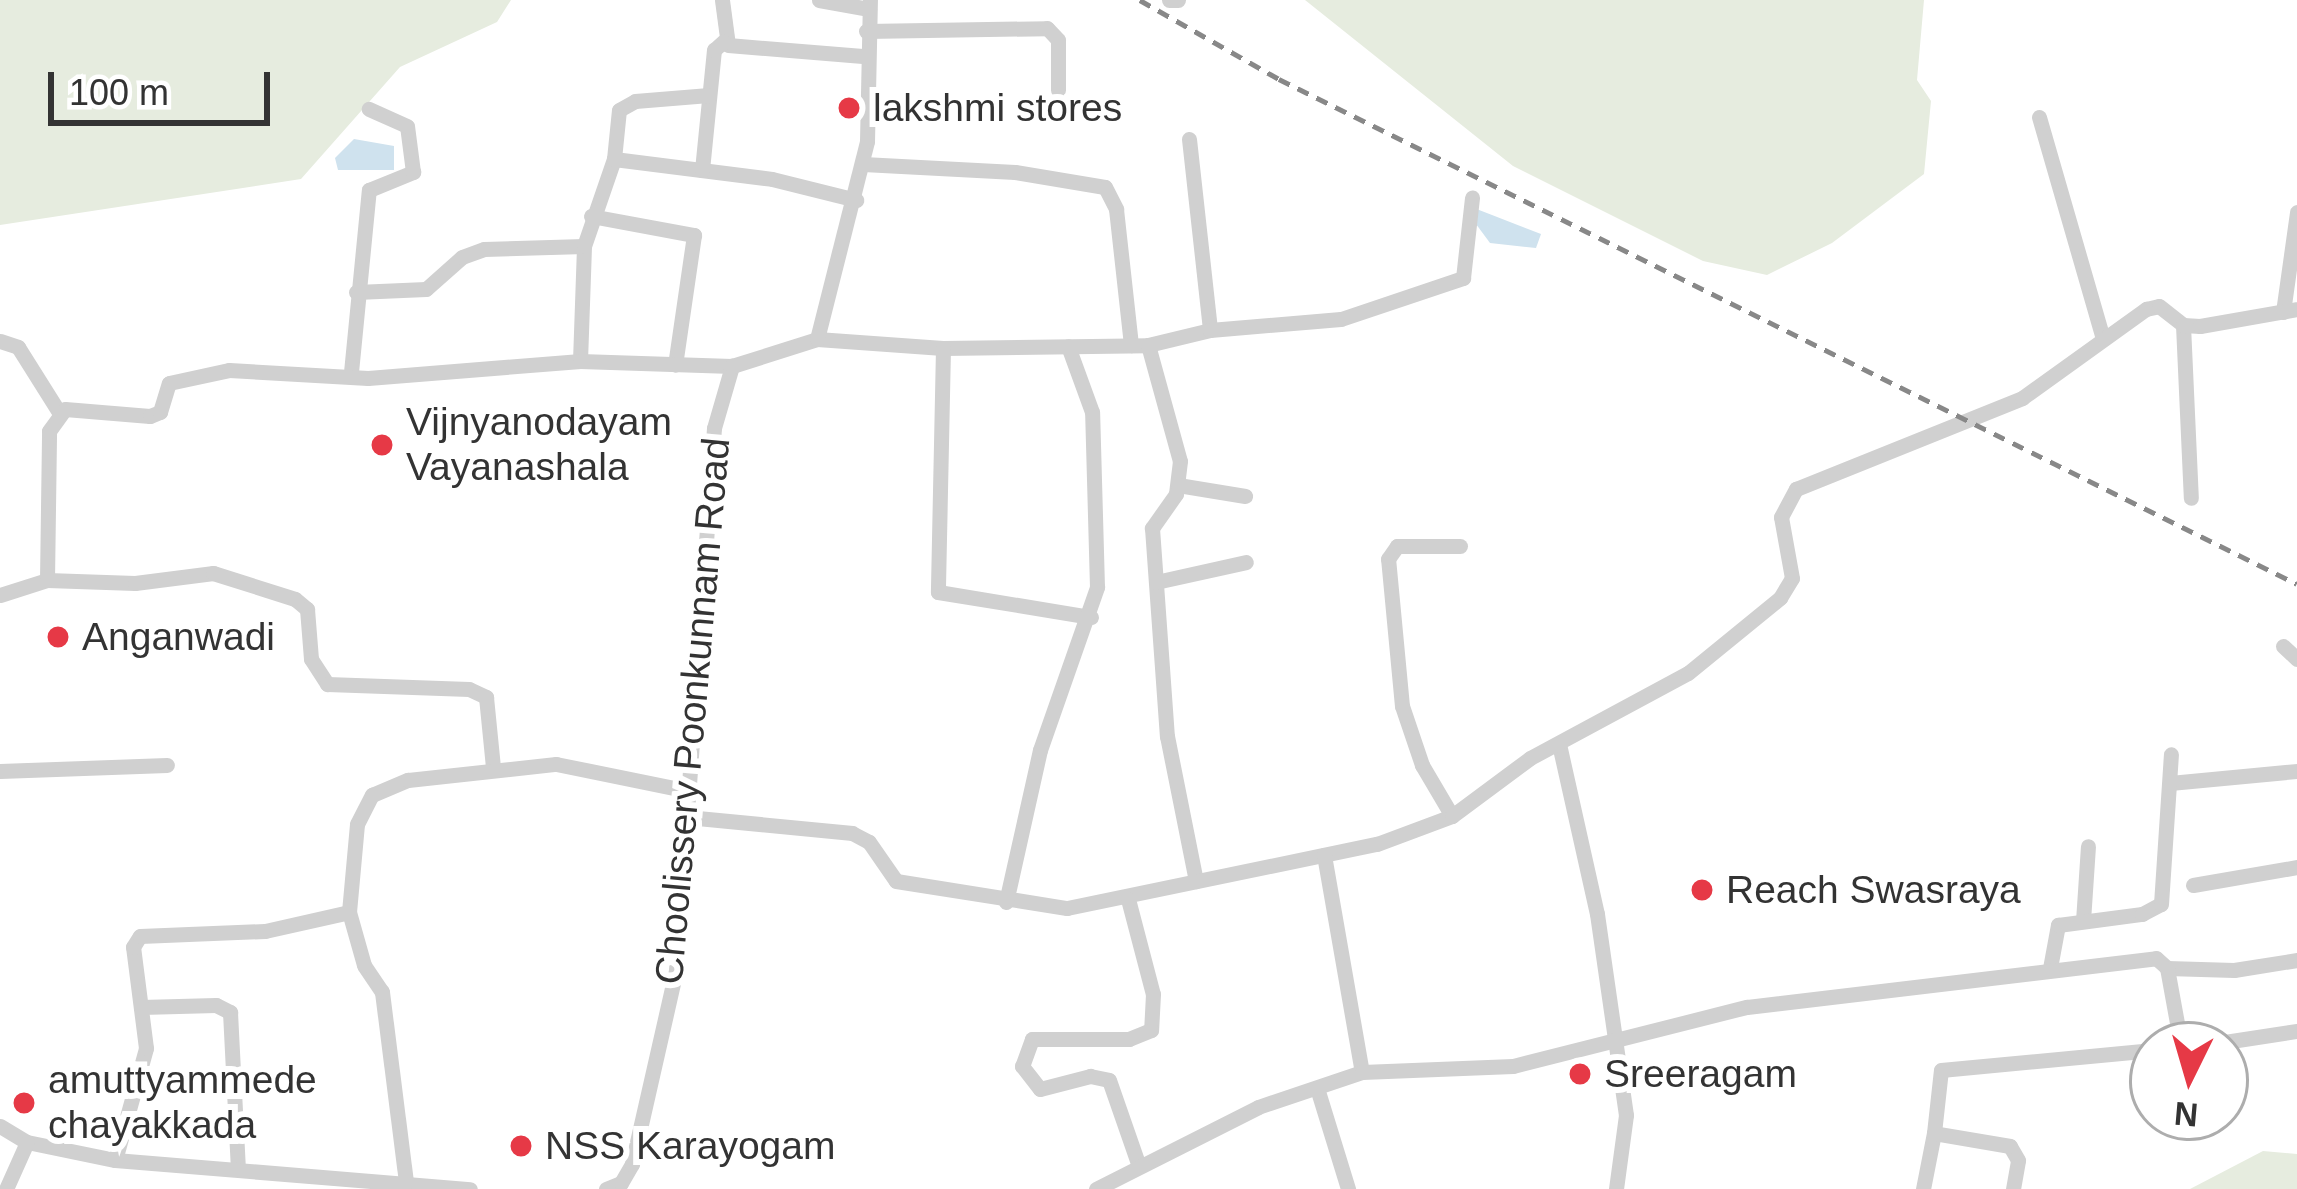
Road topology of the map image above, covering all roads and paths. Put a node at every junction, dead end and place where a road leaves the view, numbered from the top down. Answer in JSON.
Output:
{"nodes":[{"id":1,"x":722,"y":0,"type":"edge"},
{"id":2,"x":819,"y":0,"type":"edge"},
{"id":3,"x":870,"y":5,"type":"edge"},
{"id":4,"x":866,"y":32,"type":"junction"},
{"id":5,"x":724,"y":41,"type":"junction"},
{"id":6,"x":863,"y":56,"type":"junction"},
{"id":7,"x":1058,"y":90,"type":"dead end"},
{"id":8,"x":709,"y":95,"type":"junction"},
{"id":9,"x":369,"y":109,"type":"dead end"},
{"id":10,"x":2039,"y":117,"type":"dead end"},
{"id":11,"x":1189,"y":139,"type":"dead end"},
{"id":12,"x":614,"y":159,"type":"junction"},
{"id":13,"x":863,"y":164,"type":"junction"},
{"id":14,"x":702,"y":170,"type":"junction"},
{"id":15,"x":1472,"y":198,"type":"dead end"},
{"id":16,"x":856,"y":200,"type":"junction"},
{"id":17,"x":2297,"y":212,"type":"edge"},
{"id":18,"x":591,"y":216,"type":"junction"},
{"id":19,"x":584,"y":246,"type":"junction"},
{"id":20,"x":356,"y":292,"type":"junction"},
{"id":21,"x":2290,"y":311,"type":"edge"},
{"id":22,"x":2182,"y":325,"type":"junction"},
{"id":23,"x":1210,"y":330,"type":"junction"},
{"id":24,"x":2102,"y":335,"type":"junction"},
{"id":25,"x":818,"y":339,"type":"junction"},
{"id":26,"x":0,"y":341,"type":"edge"},
{"id":27,"x":1139,"y":345,"type":"junction"},
{"id":28,"x":1068,"y":346,"type":"junction"},
{"id":29,"x":943,"y":348,"type":"junction"},
{"id":30,"x":580,"y":361,"type":"junction"},
{"id":31,"x":675,"y":365,"type":"junction"},
{"id":32,"x":732,"y":367,"type":"junction"},
{"id":33,"x":350,"y":372,"type":"junction"},
{"id":34,"x":59,"y":412,"type":"junction"},
{"id":35,"x":1178,"y":485,"type":"junction"},
{"id":36,"x":1245,"y":496,"type":"dead end"},
{"id":37,"x":2192,"y":498,"type":"dead end"},
{"id":38,"x":1460,"y":546,"type":"dead end"},
{"id":39,"x":1246,"y":562,"type":"dead end"},
{"id":40,"x":46,"y":580,"type":"junction"},
{"id":41,"x":1156,"y":582,"type":"junction"},
{"id":42,"x":0,"y":595,"type":"edge"},
{"id":43,"x":1091,"y":617,"type":"junction"},
{"id":44,"x":2283,"y":646,"type":"dead end"},
{"id":45,"x":2297,"y":659,"type":"edge"},
{"id":46,"x":1559,"y":744,"type":"junction"},
{"id":47,"x":2171,"y":754,"type":"dead end"},
{"id":48,"x":166,"y":765,"type":"dead end"},
{"id":49,"x":494,"y":767,"type":"junction"},
{"id":50,"x":0,"y":771,"type":"edge"},
{"id":51,"x":2297,"y":771,"type":"edge"},
{"id":52,"x":2170,"y":783,"type":"junction"},
{"id":53,"x":689,"y":791,"type":"junction"},
{"id":54,"x":1452,"y":816,"type":"junction"},
{"id":55,"x":687,"y":817,"type":"junction"},
{"id":56,"x":2088,"y":846,"type":"dead end"},
{"id":57,"x":1324,"y":855,"type":"junction"},
{"id":58,"x":2297,"y":867,"type":"edge"},
{"id":59,"x":1196,"y":881,"type":"junction"},
{"id":60,"x":2193,"y":885,"type":"dead end"},
{"id":61,"x":1128,"y":899,"type":"junction"},
{"id":62,"x":1006,"y":902,"type":"junction"},
{"id":63,"x":349,"y":912,"type":"junction"},
{"id":64,"x":2083,"y":921,"type":"junction"},
{"id":65,"x":2297,"y":960,"type":"edge"},
{"id":66,"x":2050,"y":968,"type":"junction"},
{"id":67,"x":2168,"y":968,"type":"junction"},
{"id":68,"x":142,"y":1007,"type":"junction"},
{"id":69,"x":2177,"y":1021,"type":"edge"},
{"id":70,"x":2297,"y":1031,"type":"edge"},
{"id":71,"x":1616,"y":1036,"type":"junction"},
{"id":72,"x":2249,"y":1038,"type":"edge"},
{"id":73,"x":2129,"y":1052,"type":"edge"},
{"id":74,"x":1362,"y":1072,"type":"junction"},
{"id":75,"x":1317,"y":1088,"type":"junction"},
{"id":76,"x":0,"y":1126,"type":"edge"},
{"id":77,"x":1934,"y":1133,"type":"junction"},
{"id":78,"x":26,"y":1142,"type":"junction"},
{"id":79,"x":115,"y":1160,"type":"junction"},
{"id":80,"x":1139,"y":1166,"type":"junction"},
{"id":81,"x":238,"y":1168,"type":"junction"},
{"id":82,"x":309,"y":1182,"type":"edge"},
{"id":83,"x":406,"y":1182,"type":"junction"},
{"id":84,"x":6,"y":1189,"type":"edge"},
{"id":85,"x":470,"y":1189,"type":"edge"},
{"id":86,"x":607,"y":1189,"type":"edge"},
{"id":87,"x":1096,"y":1189,"type":"edge"},
{"id":88,"x":1348,"y":1189,"type":"edge"},
{"id":89,"x":1616,"y":1189,"type":"edge"},
{"id":90,"x":1923,"y":1189,"type":"edge"},
{"id":91,"x":2013,"y":1189,"type":"edge"}],
"edges":[{"from":1,"to":5,"type":"street"},
{"from":2,"to":3,"type":"street"},
{"from":3,"to":4,"type":"street"},
{"from":4,"to":6,"type":"street"},
{"from":4,"to":7,"type":"street"},
{"from":5,"to":6,"type":"street"},
{"from":5,"to":8,"type":"street"},
{"from":6,"to":13,"type":"street"},
{"from":8,"to":12,"type":"street"},
{"from":8,"to":14,"type":"street"},
{"from":9,"to":20,"type":"street"},
{"from":10,"to":24,"type":"street"},
{"from":11,"to":23,"type":"street"},
{"from":12,"to":14,"type":"street"},
{"from":12,"to":18,"type":"street"},
{"from":13,"to":16,"type":"street"},
{"from":13,"to":27,"type":"street"},
{"from":14,"to":16,"type":"street"},
{"from":15,"to":23,"type":"street"},
{"from":16,"to":25,"type":"street"},
{"from":17,"to":21,"type":"street"},
{"from":18,"to":19,"type":"street"},
{"from":18,"to":31,"type":"street"},
{"from":19,"to":20,"type":"street"},
{"from":19,"to":30,"type":"street"},
{"from":20,"to":33,"type":"street"},
{"from":21,"to":22,"type":"street"},
{"from":22,"to":24,"type":"street"},
{"from":22,"to":37,"type":"street"},
{"from":23,"to":27,"type":"street"},
{"from":24,"to":46,"type":"street"},
{"from":25,"to":29,"type":"street"},
{"from":25,"to":32,"type":"street"},
{"from":26,"to":34,"type":"street"},
{"from":27,"to":28,"type":"street"},
{"from":27,"to":35,"type":"street"},
{"from":28,"to":29,"type":"street"},
{"from":28,"to":43,"type":"street"},
{"from":29,"to":43,"type":"street"},
{"from":30,"to":31,"type":"street"},
{"from":30,"to":33,"type":"street"},
{"from":31,"to":32,"type":"street"},
{"from":32,"to":53,"type":"street","name":"Choolissery Poonkunnam Road"},
{"from":33,"to":34,"type":"street"},
{"from":34,"to":40,"type":"street"},
{"from":35,"to":36,"type":"street"},
{"from":35,"to":41,"type":"street"},
{"from":38,"to":54,"type":"street"},
{"from":39,"to":41,"type":"street"},
{"from":40,"to":42,"type":"street"},
{"from":40,"to":49,"type":"street"},
{"from":41,"to":59,"type":"street"},
{"from":43,"to":62,"type":"street"},
{"from":44,"to":45,"type":"street"},
{"from":46,"to":54,"type":"street"},
{"from":46,"to":71,"type":"street"},
{"from":47,"to":52,"type":"street"},
{"from":48,"to":50,"type":"street"},
{"from":49,"to":53,"type":"street"},
{"from":49,"to":63,"type":"street"},
{"from":51,"to":52,"type":"street"},
{"from":52,"to":64,"type":"street"},
{"from":53,"to":55,"type":"street","name":"Choolissery Poonkunnam Road"},
{"from":54,"to":57,"type":"street"},
{"from":55,"to":62,"type":"street"},
{"from":55,"to":86,"type":"street","name":"Choolissery Poonkunnam Road"},
{"from":56,"to":64,"type":"street"},
{"from":57,"to":59,"type":"street"},
{"from":57,"to":74,"type":"street"},
{"from":58,"to":60,"type":"street"},
{"from":59,"to":61,"type":"street"},
{"from":61,"to":62,"type":"street"},
{"from":61,"to":80,"type":"street"},
{"from":63,"to":68,"type":"street"},
{"from":63,"to":83,"type":"street"},
{"from":64,"to":66,"type":"street"},
{"from":65,"to":67,"type":"street"},
{"from":66,"to":67,"type":"street"},
{"from":66,"to":71,"type":"street"},
{"from":67,"to":69,"type":"street"},
{"from":68,"to":79,"type":"street"},
{"from":68,"to":81,"type":"street"},
{"from":70,"to":72,"type":"street"},
{"from":71,"to":74,"type":"street"},
{"from":71,"to":89,"type":"street"},
{"from":73,"to":77,"type":"street"},
{"from":74,"to":75,"type":"street"},
{"from":75,"to":80,"type":"street"},
{"from":75,"to":88,"type":"street"},
{"from":76,"to":78,"type":"street"},
{"from":77,"to":90,"type":"street"},
{"from":77,"to":91,"type":"street"},
{"from":78,"to":79,"type":"street"},
{"from":78,"to":84,"type":"street"},
{"from":79,"to":81,"type":"street"},
{"from":80,"to":87,"type":"street"},
{"from":81,"to":82,"type":"street"},
{"from":82,"to":83,"type":"street"},
{"from":83,"to":85,"type":"street"}]}
